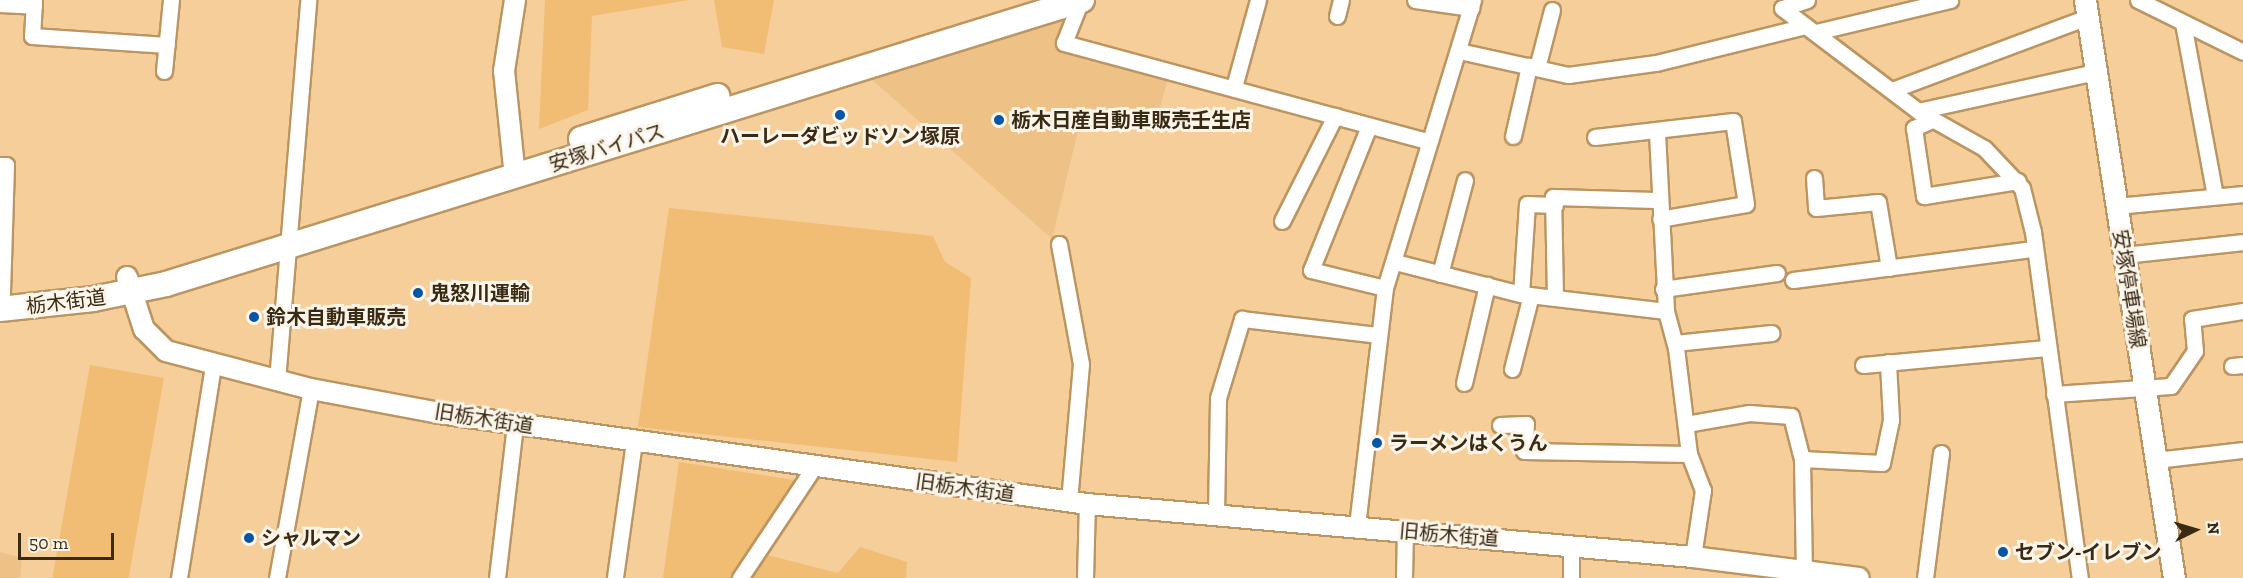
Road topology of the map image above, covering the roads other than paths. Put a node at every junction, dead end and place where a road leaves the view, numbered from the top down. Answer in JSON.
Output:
{"nodes":[{"id":1,"x":171,"y":0,"type":"edge"},
{"id":2,"x":308,"y":0,"type":"edge"},
{"id":3,"x":515,"y":0,"type":"edge"},
{"id":4,"x":1026,"y":0,"type":"edge"},
{"id":5,"x":1081,"y":0,"type":"edge"},
{"id":6,"x":1258,"y":0,"type":"edge"},
{"id":7,"x":1341,"y":0,"type":"edge"},
{"id":8,"x":1416,"y":0,"type":"edge"},
{"id":9,"x":1807,"y":0,"type":"edge"},
{"id":10,"x":1950,"y":0,"type":"edge"},
{"id":11,"x":2138,"y":0,"type":"edge"},
{"id":12,"x":34,"y":3,"type":"edge"},
{"id":13,"x":0,"y":4,"type":"edge"},
{"id":14,"x":1472,"y":4,"type":"edge"},
{"id":15,"x":1777,"y":4,"type":"edge"},
{"id":16,"x":2166,"y":7,"type":"edge"},
{"id":17,"x":2086,"y":9,"type":"edge"},
{"id":18,"x":1552,"y":10,"type":"dead end"},
{"id":19,"x":1337,"y":16,"type":"dead end"},
{"id":20,"x":2182,"y":23,"type":"junction"},
{"id":21,"x":1811,"y":29,"type":"junction"},
{"id":22,"x":167,"y":45,"type":"junction"},
{"id":23,"x":1459,"y":51,"type":"junction"},
{"id":24,"x":2243,"y":52,"type":"edge"},
{"id":25,"x":1533,"y":67,"type":"junction"},
{"id":26,"x":165,"y":71,"type":"dead end"},
{"id":27,"x":2096,"y":72,"type":"junction"},
{"id":28,"x":1234,"y":87,"type":"junction"},
{"id":29,"x":1892,"y":90,"type":"junction"},
{"id":30,"x":1918,"y":111,"type":"junction"},
{"id":31,"x":1335,"y":116,"type":"junction"},
{"id":32,"x":1932,"y":120,"type":"junction"},
{"id":33,"x":1369,"y":126,"type":"junction"},
{"id":34,"x":1657,"y":132,"type":"junction"},
{"id":35,"x":1513,"y":135,"type":"dead end"},
{"id":36,"x":1595,"y":137,"type":"dead end"},
{"id":37,"x":1427,"y":141,"type":"junction"},
{"id":38,"x":0,"y":165,"type":"edge"},
{"id":39,"x":512,"y":169,"type":"junction"},
{"id":40,"x":1814,"y":178,"type":"dead end"},
{"id":41,"x":1465,"y":180,"type":"dead end"},
{"id":42,"x":2018,"y":182,"type":"junction"},
{"id":43,"x":2243,"y":194,"type":"edge"},
{"id":44,"x":2215,"y":196,"type":"junction"},
{"id":45,"x":1656,"y":200,"type":"junction"},
{"id":46,"x":1555,"y":205,"type":"junction"},
{"id":47,"x":2116,"y":206,"type":"junction"},
{"id":48,"x":1660,"y":219,"type":"junction"},
{"id":49,"x":1282,"y":221,"type":"dead end"},
{"id":50,"x":289,"y":239,"type":"junction"},
{"id":51,"x":2243,"y":242,"type":"edge"},
{"id":52,"x":1059,"y":244,"type":"dead end"},
{"id":53,"x":2033,"y":249,"type":"junction"},
{"id":54,"x":2124,"y":255,"type":"junction"},
{"id":55,"x":1395,"y":262,"type":"junction"},
{"id":56,"x":1889,"y":268,"type":"junction"},
{"id":57,"x":1777,"y":273,"type":"dead end"},
{"id":58,"x":1440,"y":274,"type":"junction"},
{"id":59,"x":1793,"y":280,"type":"dead end"},
{"id":60,"x":130,"y":285,"type":"junction"},
{"id":61,"x":1487,"y":285,"type":"junction"},
{"id":62,"x":1385,"y":288,"type":"junction"},
{"id":63,"x":1663,"y":289,"type":"junction"},
{"id":64,"x":1526,"y":294,"type":"junction"},
{"id":65,"x":1555,"y":298,"type":"junction"},
{"id":66,"x":1,"y":299,"type":"edge"},
{"id":67,"x":1666,"y":311,"type":"junction"},
{"id":68,"x":2243,"y":311,"type":"edge"},
{"id":69,"x":1771,"y":333,"type":"dead end"},
{"id":70,"x":1378,"y":335,"type":"junction"},
{"id":71,"x":1675,"y":343,"type":"junction"},
{"id":72,"x":2046,"y":348,"type":"junction"},
{"id":73,"x":1888,"y":362,"type":"junction"},
{"id":74,"x":213,"y":365,"type":"junction"},
{"id":75,"x":1863,"y":365,"type":"dead end"},
{"id":76,"x":1512,"y":369,"type":"dead end"},
{"id":77,"x":277,"y":381,"type":"junction"},
{"id":78,"x":1464,"y":383,"type":"dead end"},
{"id":79,"x":311,"y":388,"type":"junction"},
{"id":80,"x":2145,"y":391,"type":"junction"},
{"id":81,"x":2054,"y":394,"type":"junction"},
{"id":82,"x":1686,"y":424,"type":"junction"},
{"id":83,"x":515,"y":425,"type":"junction"},
{"id":84,"x":1500,"y":425,"type":"dead end"},
{"id":85,"x":634,"y":442,"type":"junction"},
{"id":86,"x":2243,"y":450,"type":"edge"},
{"id":87,"x":1941,"y":453,"type":"dead end"},
{"id":88,"x":1689,"y":454,"type":"junction"},
{"id":89,"x":1802,"y":459,"type":"junction"},
{"id":90,"x":2156,"y":460,"type":"junction"},
{"id":91,"x":814,"y":467,"type":"junction"},
{"id":92,"x":1078,"y":503,"type":"junction"},
{"id":93,"x":1216,"y":514,"type":"junction"},
{"id":94,"x":1357,"y":526,"type":"junction"},
{"id":95,"x":1405,"y":531,"type":"junction"},
{"id":96,"x":1571,"y":546,"type":"junction"},
{"id":97,"x":1693,"y":557,"type":"junction"},
{"id":98,"x":1804,"y":570,"type":"junction"},
{"id":99,"x":615,"y":577,"type":"edge"},
{"id":100,"x":179,"y":578,"type":"edge"},
{"id":101,"x":277,"y":578,"type":"edge"},
{"id":102,"x":497,"y":578,"type":"edge"},
{"id":103,"x":740,"y":578,"type":"edge"},
{"id":104,"x":1085,"y":578,"type":"edge"},
{"id":105,"x":1404,"y":578,"type":"edge"},
{"id":106,"x":1571,"y":578,"type":"edge"},
{"id":107,"x":1859,"y":578,"type":"edge"},
{"id":108,"x":1925,"y":578,"type":"edge"},
{"id":109,"x":2080,"y":578,"type":"edge"},
{"id":110,"x":2174,"y":578,"type":"edge"}],
"edges":[{"from":1,"to":22,"type":"street"},
{"from":2,"to":50,"type":"street"},
{"from":3,"to":39,"type":"street"},
{"from":4,"to":39,"type":"main road","name":"安塚バイパス"},
{"from":5,"to":28,"type":"street"},
{"from":5,"to":39,"type":"main road","name":"安塚バイパス"},
{"from":6,"to":28,"type":"street"},
{"from":7,"to":19,"type":"street"},
{"from":8,"to":14,"type":"street"},
{"from":9,"to":15,"type":"street"},
{"from":10,"to":21,"type":"street"},
{"from":11,"to":16,"type":"street"},
{"from":12,"to":13,"type":"street"},
{"from":12,"to":22,"type":"street"},
{"from":14,"to":23,"type":"street"},
{"from":15,"to":21,"type":"street"},
{"from":16,"to":20,"type":"street"},
{"from":17,"to":27,"type":"main road","name":"安塚停車場線"},
{"from":17,"to":29,"type":"street"},
{"from":18,"to":25,"type":"street"},
{"from":20,"to":24,"type":"street"},
{"from":20,"to":44,"type":"street"},
{"from":21,"to":25,"type":"street"},
{"from":21,"to":29,"type":"street"},
{"from":22,"to":26,"type":"street"},
{"from":23,"to":25,"type":"street"},
{"from":23,"to":37,"type":"street"},
{"from":25,"to":35,"type":"street"},
{"from":27,"to":30,"type":"street"},
{"from":27,"to":47,"type":"main road","name":"安塚停車場線"},
{"from":28,"to":31,"type":"street"},
{"from":29,"to":30,"type":"street"},
{"from":30,"to":32,"type":"street"},
{"from":31,"to":33,"type":"street"},
{"from":31,"to":49,"type":"street"},
{"from":32,"to":42,"type":"street"},
{"from":32,"to":42,"type":"street"},
{"from":33,"to":37,"type":"street"},
{"from":33,"to":62,"type":"street"},
{"from":34,"to":36,"type":"street"},
{"from":34,"to":45,"type":"street"},
{"from":34,"to":48,"type":"street"},
{"from":37,"to":55,"type":"street"},
{"from":38,"to":66,"type":"street"},
{"from":39,"to":50,"type":"main road","name":"安塚バイパス"},
{"from":40,"to":56,"type":"street"},
{"from":41,"to":58,"type":"street"},
{"from":42,"to":53,"type":"street"},
{"from":43,"to":44,"type":"street"},
{"from":44,"to":47,"type":"street"},
{"from":45,"to":46,"type":"street"},
{"from":45,"to":48,"type":"street"},
{"from":46,"to":64,"type":"street"},
{"from":46,"to":65,"type":"street"},
{"from":47,"to":54,"type":"main road","name":"安塚停車場線"},
{"from":48,"to":63,"type":"street"},
{"from":50,"to":60,"type":"main road","name":"安塚バイパス"},
{"from":50,"to":77,"type":"street"},
{"from":51,"to":54,"type":"street"},
{"from":52,"to":92,"type":"street"},
{"from":53,"to":56,"type":"street"},
{"from":53,"to":72,"type":"street"},
{"from":54,"to":80,"type":"main road","name":"安塚停車場線"},
{"from":55,"to":58,"type":"street"},
{"from":55,"to":62,"type":"street"},
{"from":56,"to":59,"type":"street"},
{"from":57,"to":63,"type":"street"},
{"from":58,"to":61,"type":"street"},
{"from":60,"to":66,"type":"main road","name":"栃木街道"},
{"from":60,"to":74,"type":"street","name":"旧栃木街道"},
{"from":61,"to":64,"type":"street"},
{"from":61,"to":78,"type":"street"},
{"from":62,"to":70,"type":"street"},
{"from":63,"to":67,"type":"street"},
{"from":64,"to":65,"type":"street"},
{"from":64,"to":76,"type":"street"},
{"from":65,"to":67,"type":"street"},
{"from":67,"to":71,"type":"street"},
{"from":68,"to":80,"type":"street"},
{"from":69,"to":71,"type":"street"},
{"from":70,"to":93,"type":"street"},
{"from":70,"to":94,"type":"street"},
{"from":71,"to":82,"type":"street"},
{"from":72,"to":73,"type":"street"},
{"from":72,"to":81,"type":"street"},
{"from":73,"to":75,"type":"street"},
{"from":73,"to":89,"type":"street"},
{"from":74,"to":77,"type":"street","name":"旧栃木街道"},
{"from":74,"to":100,"type":"street"},
{"from":77,"to":79,"type":"street","name":"旧栃木街道"},
{"from":79,"to":83,"type":"street","name":"旧栃木街道"},
{"from":79,"to":101,"type":"street"},
{"from":80,"to":81,"type":"street"},
{"from":80,"to":90,"type":"main road","name":"安塚停車場線"},
{"from":81,"to":109,"type":"street"},
{"from":82,"to":88,"type":"street"},
{"from":82,"to":89,"type":"street"},
{"from":83,"to":85,"type":"street","name":"旧栃木街道"},
{"from":83,"to":102,"type":"street"},
{"from":84,"to":88,"type":"street"},
{"from":85,"to":91,"type":"street","name":"旧栃木街道"},
{"from":85,"to":99,"type":"street"},
{"from":86,"to":90,"type":"street"},
{"from":87,"to":108,"type":"street"},
{"from":88,"to":97,"type":"street"},
{"from":89,"to":98,"type":"street"},
{"from":90,"to":110,"type":"main road","name":"安塚停車場線"},
{"from":91,"to":92,"type":"street","name":"旧栃木街道"},
{"from":91,"to":103,"type":"street"},
{"from":92,"to":93,"type":"street","name":"旧栃木街道"},
{"from":92,"to":104,"type":"street"},
{"from":93,"to":94,"type":"street","name":"旧栃木街道"},
{"from":94,"to":95,"type":"street","name":"旧栃木街道"},
{"from":95,"to":96,"type":"street","name":"旧栃木街道"},
{"from":95,"to":105,"type":"street"},
{"from":96,"to":97,"type":"street","name":"旧栃木街道"},
{"from":96,"to":106,"type":"street"},
{"from":97,"to":98,"type":"street","name":"旧栃木街道"},
{"from":98,"to":107,"type":"street","name":"旧栃木街道"}]}
